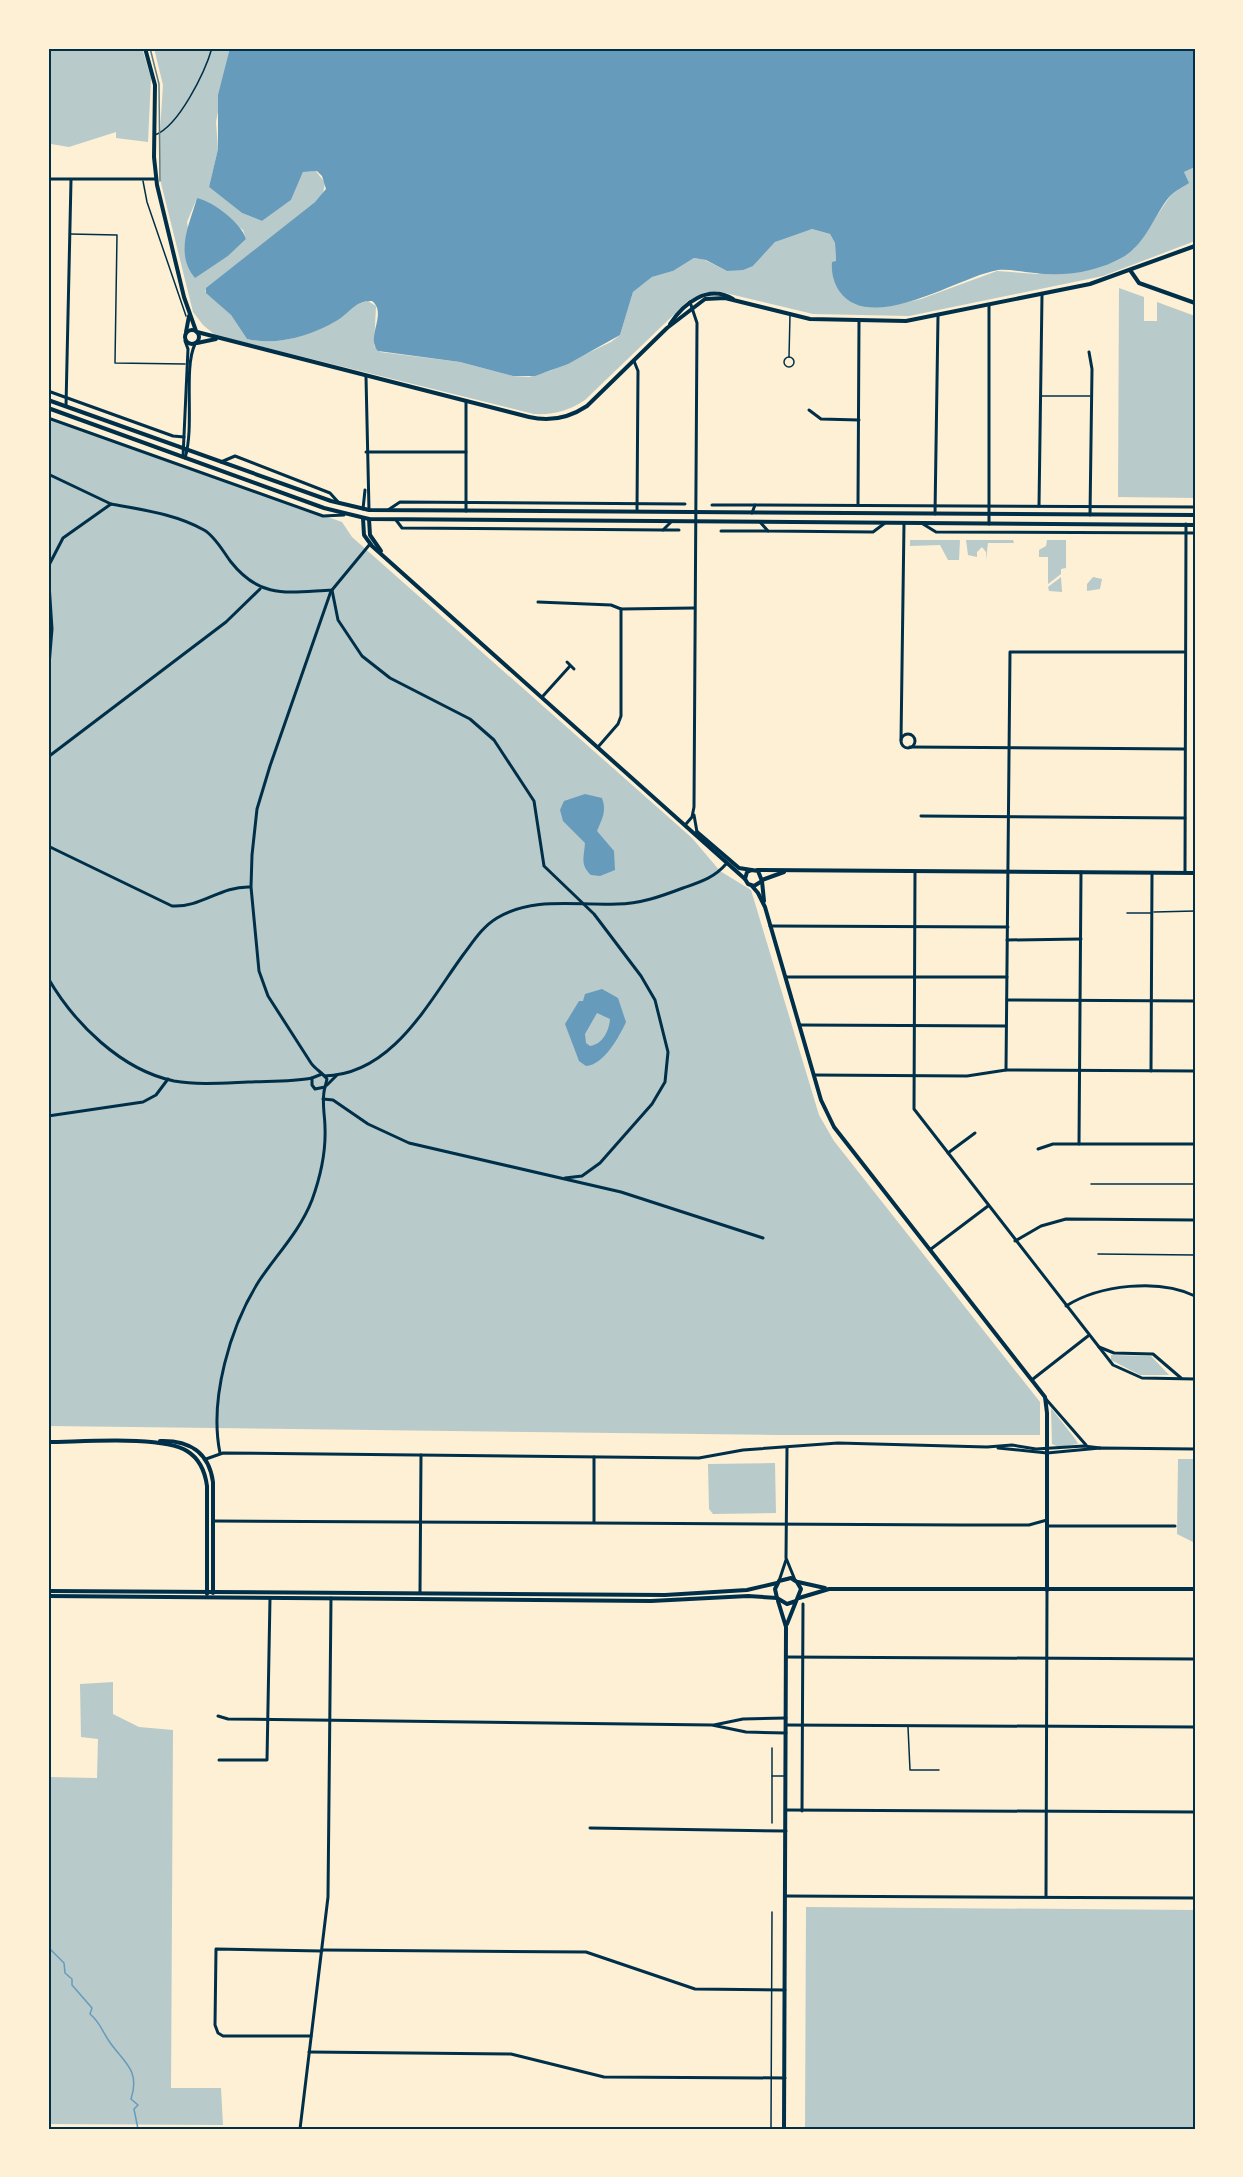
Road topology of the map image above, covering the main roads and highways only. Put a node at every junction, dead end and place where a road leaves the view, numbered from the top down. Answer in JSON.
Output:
{"nodes":[{"id":1,"x":145,"y":48,"type":"edge"},
{"id":2,"x":1195,"y":246,"type":"edge"},
{"id":3,"x":1130,"y":270,"type":"junction"},
{"id":4,"x":1195,"y":303,"type":"edge"},
{"id":5,"x":189,"y":313,"type":"junction"},
{"id":6,"x":197,"y":332,"type":"junction"},
{"id":7,"x":186,"y":333,"type":"junction"},
{"id":8,"x":216,"y":339,"type":"junction"},
{"id":9,"x":195,"y":344,"type":"junction"},
{"id":10,"x":48,"y":400,"type":"edge"},
{"id":11,"x":48,"y":408,"type":"edge"},
{"id":12,"x":363,"y":509,"type":"junction"},
{"id":13,"x":369,"y":510,"type":"junction"},
{"id":14,"x":1195,"y":515,"type":"edge"},
{"id":15,"x":363,"y":518,"type":"junction"},
{"id":16,"x":369,"y":519,"type":"junction"},
{"id":17,"x":1195,"y":525,"type":"edge"},
{"id":18,"x":372,"y":543,"type":"junction"},
{"id":19,"x":692,"y":830,"type":"junction"},
{"id":20,"x":728,"y":862,"type":"junction"},
{"id":21,"x":754,"y":870,"type":"junction"},
{"id":22,"x":799,"y":870,"type":"junction"},
{"id":23,"x":1195,"y":873,"type":"edge"},
{"id":24,"x":745,"y":879,"type":"junction"},
{"id":25,"x":762,"y":880,"type":"junction"},
{"id":26,"x":752,"y":886,"type":"junction"},
{"id":27,"x":765,"y":907,"type":"junction"},
{"id":28,"x":48,"y":1442,"type":"edge"},
{"id":29,"x":141,"y":1442,"type":"junction"},
{"id":30,"x":206,"y":1459,"type":"junction"},
{"id":31,"x":200,"y":1464,"type":"junction"},
{"id":32,"x":211,"y":1521,"type":"junction"},
{"id":33,"x":796,"y":1581,"type":"junction"},
{"id":34,"x":778,"y":1582,"type":"junction"},
{"id":35,"x":829,"y":1589,"type":"junction"},
{"id":36,"x":1195,"y":1589,"type":"edge"},
{"id":37,"x":1047,"y":1590,"type":"junction"},
{"id":38,"x":48,"y":1591,"type":"edge"},
{"id":39,"x":270,"y":1592,"type":"junction"},
{"id":40,"x":331,"y":1592,"type":"junction"},
{"id":41,"x":207,"y":1595,"type":"junction"},
{"id":42,"x":213,"y":1595,"type":"junction"},
{"id":43,"x":48,"y":1596,"type":"edge"},
{"id":44,"x":420,"y":1596,"type":"junction"},
{"id":45,"x":270,"y":1598,"type":"junction"},
{"id":46,"x":331,"y":1598,"type":"junction"},
{"id":47,"x":797,"y":1599,"type":"junction"},
{"id":48,"x":778,"y":1600,"type":"junction"},
{"id":49,"x":786,"y":1628,"type":"junction"},
{"id":50,"x":784,"y":2129,"type":"edge"}],
"edges":[{"from":1,"to":5,"type":"main road"},
{"from":2,"to":3,"type":"main road"},
{"from":3,"to":4,"type":"main road"},
{"from":3,"to":8,"type":"main road"},
{"from":5,"to":6,"type":"main road"},
{"from":5,"to":7,"type":"main road"},
{"from":6,"to":7,"type":"main road"},
{"from":6,"to":8,"type":"main road"},
{"from":6,"to":9,"type":"main road"},
{"from":7,"to":9,"type":"main road"},
{"from":8,"to":9,"type":"main road"},
{"from":10,"to":12,"type":"main road"},
{"from":11,"to":15,"type":"main road"},
{"from":12,"to":13,"type":"main road"},
{"from":12,"to":15,"type":"main road"},
{"from":13,"to":14,"type":"main road"},
{"from":13,"to":16,"type":"main road"},
{"from":15,"to":16,"type":"main road"},
{"from":15,"to":18,"type":"main road"},
{"from":16,"to":17,"type":"main road"},
{"from":16,"to":18,"type":"main road"},
{"from":18,"to":19,"type":"main road"},
{"from":19,"to":20,"type":"main road"},
{"from":19,"to":20,"type":"main road"},
{"from":20,"to":21,"type":"main road"},
{"from":20,"to":24,"type":"main road"},
{"from":21,"to":22,"type":"main road"},
{"from":21,"to":24,"type":"main road"},
{"from":21,"to":25,"type":"main road"},
{"from":22,"to":23,"type":"main road"},
{"from":22,"to":25,"type":"main road"},
{"from":24,"to":26,"type":"main road"},
{"from":25,"to":26,"type":"main road"},
{"from":25,"to":27,"type":"main road"},
{"from":26,"to":27,"type":"main road"},
{"from":27,"to":37,"type":"main road"},
{"from":28,"to":29,"type":"main road"},
{"from":29,"to":30,"type":"main road"},
{"from":29,"to":31,"type":"main road"},
{"from":30,"to":31,"type":"main road"},
{"from":30,"to":32,"type":"main road"},
{"from":31,"to":32,"type":"main road"},
{"from":32,"to":41,"type":"main road"},
{"from":32,"to":42,"type":"main road"},
{"from":33,"to":34,"type":"main road"},
{"from":33,"to":35,"type":"main road"},
{"from":33,"to":47,"type":"main road"},
{"from":34,"to":44,"type":"main road"},
{"from":34,"to":48,"type":"main road"},
{"from":35,"to":37,"type":"main road"},
{"from":35,"to":47,"type":"main road"},
{"from":36,"to":37,"type":"main road"},
{"from":38,"to":41,"type":"main road"},
{"from":39,"to":40,"type":"main road"},
{"from":39,"to":42,"type":"main road"},
{"from":39,"to":45,"type":"main road"},
{"from":40,"to":44,"type":"main road"},
{"from":40,"to":46,"type":"main road"},
{"from":41,"to":42,"type":"main road"},
{"from":41,"to":43,"type":"main road"},
{"from":42,"to":45,"type":"main road"},
{"from":44,"to":46,"type":"main road"},
{"from":44,"to":48,"type":"main road"},
{"from":45,"to":46,"type":"main road"},
{"from":47,"to":48,"type":"main road"},
{"from":47,"to":49,"type":"main road"},
{"from":48,"to":49,"type":"main road"},
{"from":49,"to":50,"type":"main road"}]}
